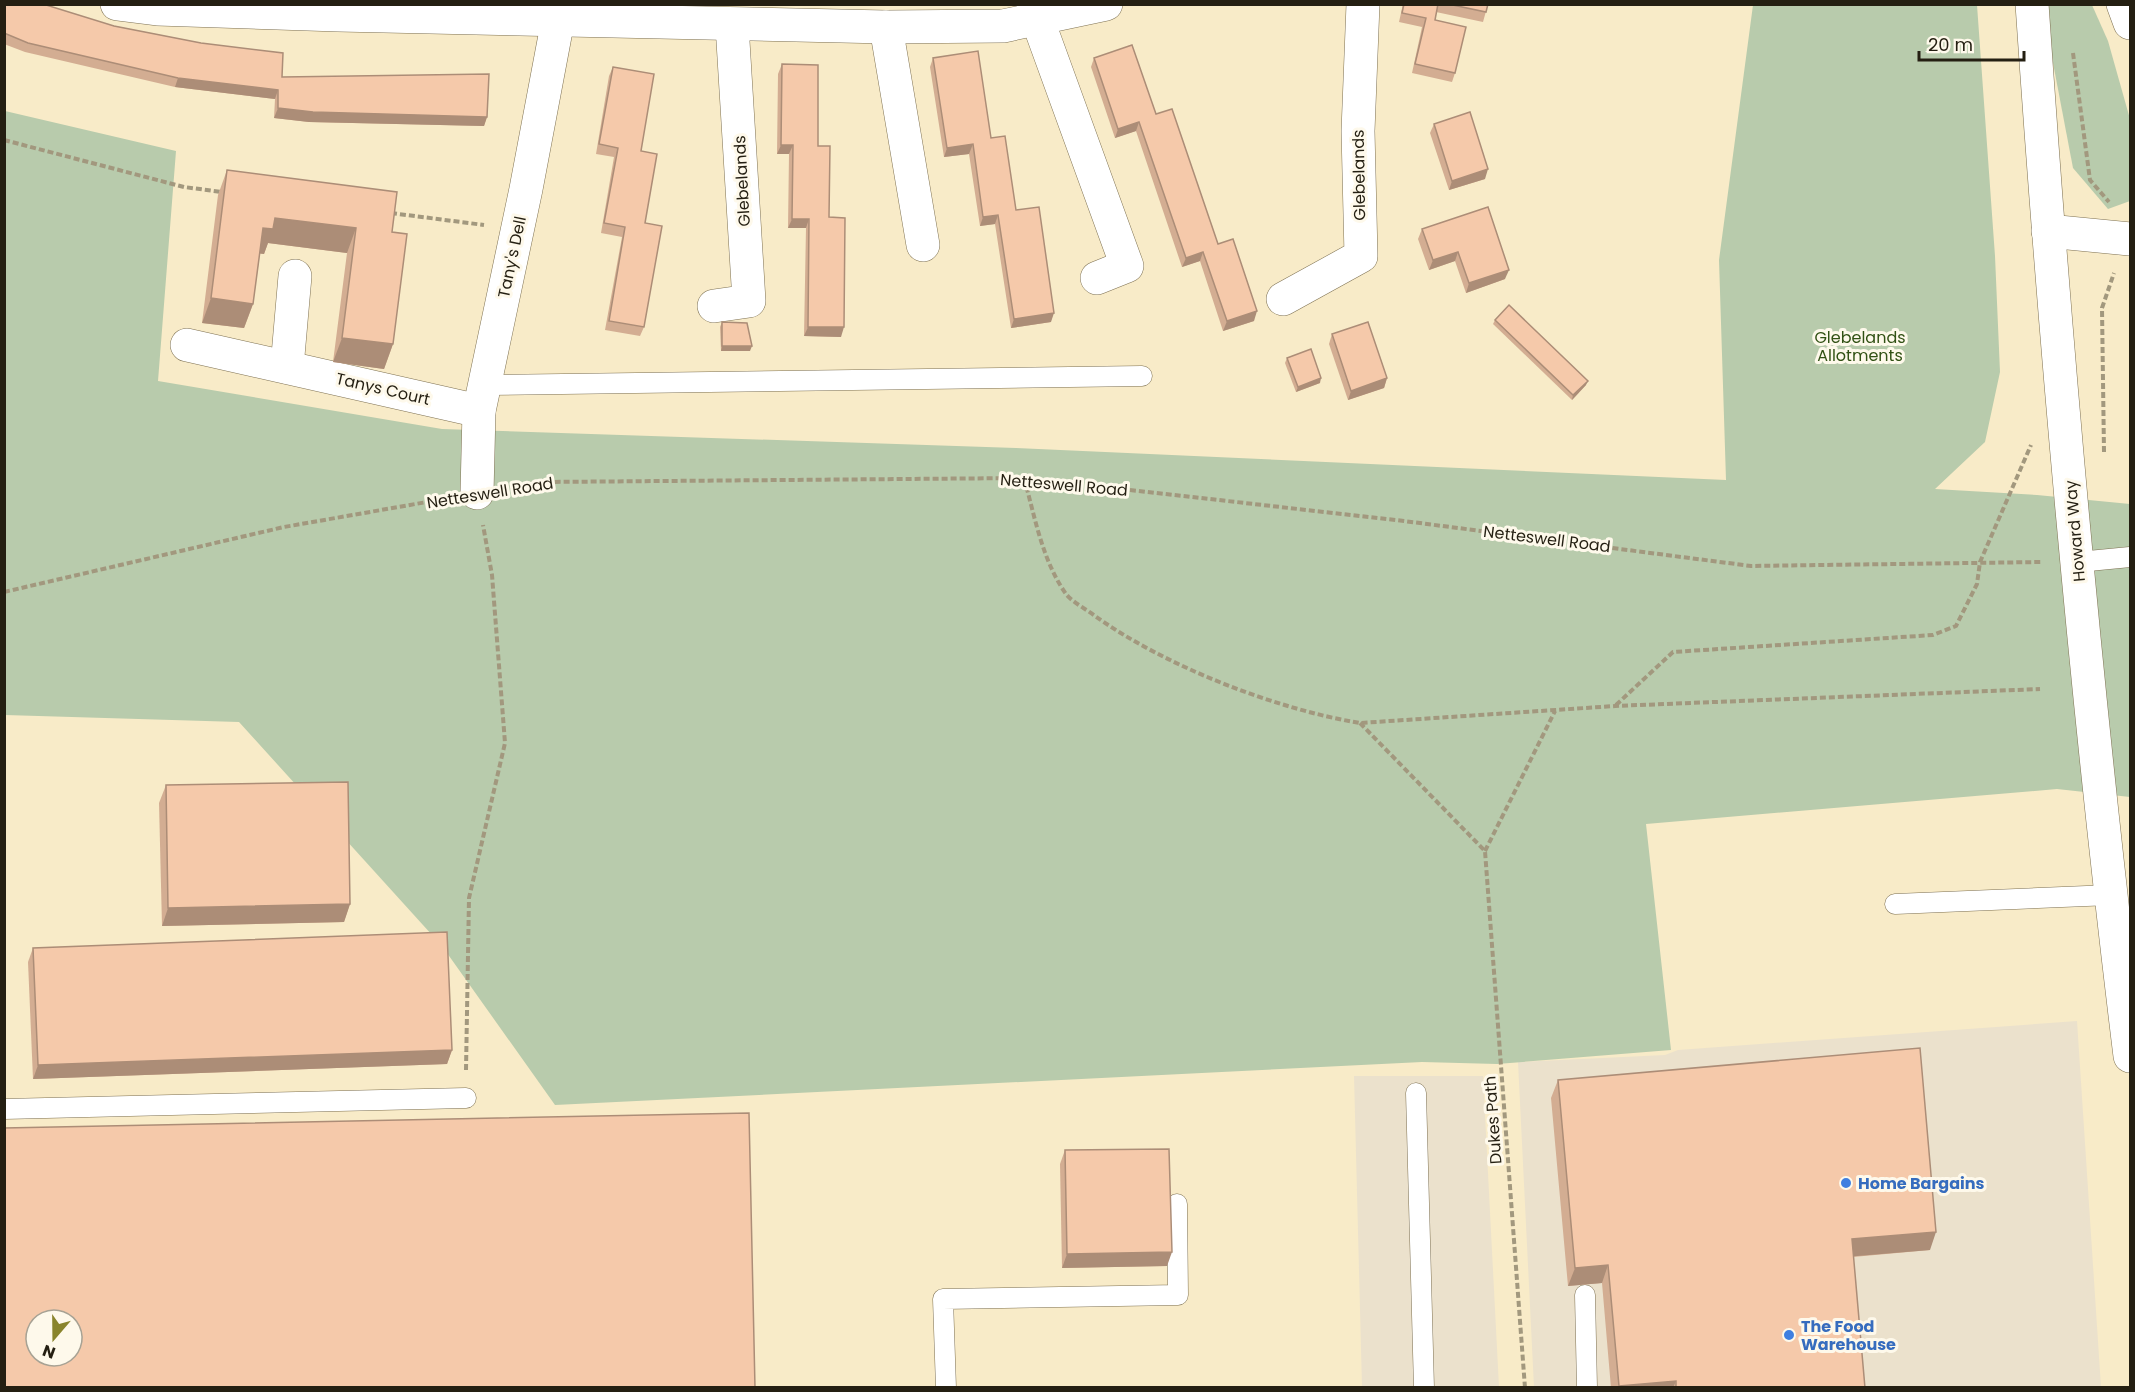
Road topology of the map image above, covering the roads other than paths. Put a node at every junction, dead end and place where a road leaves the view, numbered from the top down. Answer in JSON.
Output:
{"nodes":[{"id":1,"x":117,"y":4,"type":"edge"},
{"id":2,"x":1106,"y":4,"type":"edge"},
{"id":3,"x":1363,"y":4,"type":"edge"},
{"id":4,"x":2032,"y":4,"type":"edge"},
{"id":5,"x":2123,"y":4,"type":"edge"},
{"id":6,"x":339,"y":10,"type":"edge"},
{"id":7,"x":560,"y":13,"type":"edge"},
{"id":8,"x":1038,"y":21,"type":"junction"},
{"id":9,"x":2130,"y":23,"type":"edge"},
{"id":10,"x":732,"y":26,"type":"junction"},
{"id":11,"x":886,"y":27,"type":"junction"},
{"id":12,"x":2048,"y":231,"type":"junction"},
{"id":13,"x":2130,"y":240,"type":"edge"},
{"id":14,"x":923,"y":245,"type":"dead end"},
{"id":15,"x":295,"y":276,"type":"dead end"},
{"id":16,"x":1097,"y":278,"type":"dead end"},
{"id":17,"x":1283,"y":299,"type":"dead end"},
{"id":18,"x":714,"y":306,"type":"dead end"},
{"id":19,"x":187,"y":345,"type":"dead end"},
{"id":20,"x":287,"y":367,"type":"junction"},
{"id":21,"x":1142,"y":376,"type":"dead end"},
{"id":22,"x":482,"y":398,"type":"junction"},
{"id":23,"x":477,"y":493,"type":"road end"},
{"id":24,"x":2130,"y":556,"type":"edge"},
{"id":25,"x":2078,"y":562,"type":"junction"},
{"id":26,"x":2111,"y":895,"type":"junction"},
{"id":27,"x":1895,"y":904,"type":"dead end"},
{"id":28,"x":2130,"y":1056,"type":"edge"},
{"id":29,"x":1416,"y":1093,"type":"dead end"},
{"id":30,"x":466,"y":1098,"type":"road end"},
{"id":31,"x":4,"y":1109,"type":"edge"},
{"id":32,"x":1177,"y":1204,"type":"dead end"},
{"id":33,"x":1585,"y":1295,"type":"edge"},
{"id":34,"x":946,"y":1388,"type":"edge"},
{"id":35,"x":1424,"y":1388,"type":"edge"},
{"id":36,"x":1587,"y":1388,"type":"edge"}],
"edges":[{"from":1,"to":6,"type":"street"},
{"from":2,"to":8,"type":"street"},
{"from":3,"to":17,"type":"street","name":"Glebelands"},
{"from":4,"to":12,"type":"street","name":"Howard Way"},
{"from":5,"to":9,"type":"street"},
{"from":6,"to":7,"type":"street"},
{"from":7,"to":10,"type":"street"},
{"from":7,"to":22,"type":"street","name":"Tany's Dell"},
{"from":8,"to":11,"type":"street"},
{"from":8,"to":16,"type":"street"},
{"from":10,"to":11,"type":"street"},
{"from":10,"to":18,"type":"street","name":"Glebelands"},
{"from":11,"to":14,"type":"street"},
{"from":12,"to":13,"type":"street"},
{"from":12,"to":25,"type":"street","name":"Howard Way"},
{"from":15,"to":20,"type":"street"},
{"from":19,"to":20,"type":"street","name":"Tanys Court"},
{"from":20,"to":22,"type":"street","name":"Tanys Court"},
{"from":21,"to":22,"type":"lane"},
{"from":22,"to":23,"type":"street","name":"Tany's Dell"},
{"from":24,"to":25,"type":"lane"},
{"from":25,"to":26,"type":"street","name":"Howard Way"},
{"from":26,"to":27,"type":"lane"},
{"from":26,"to":28,"type":"street","name":"Howard Way"},
{"from":29,"to":35,"type":"lane"},
{"from":30,"to":31,"type":"lane"},
{"from":32,"to":34,"type":"lane"},
{"from":33,"to":36,"type":"lane"}]}
